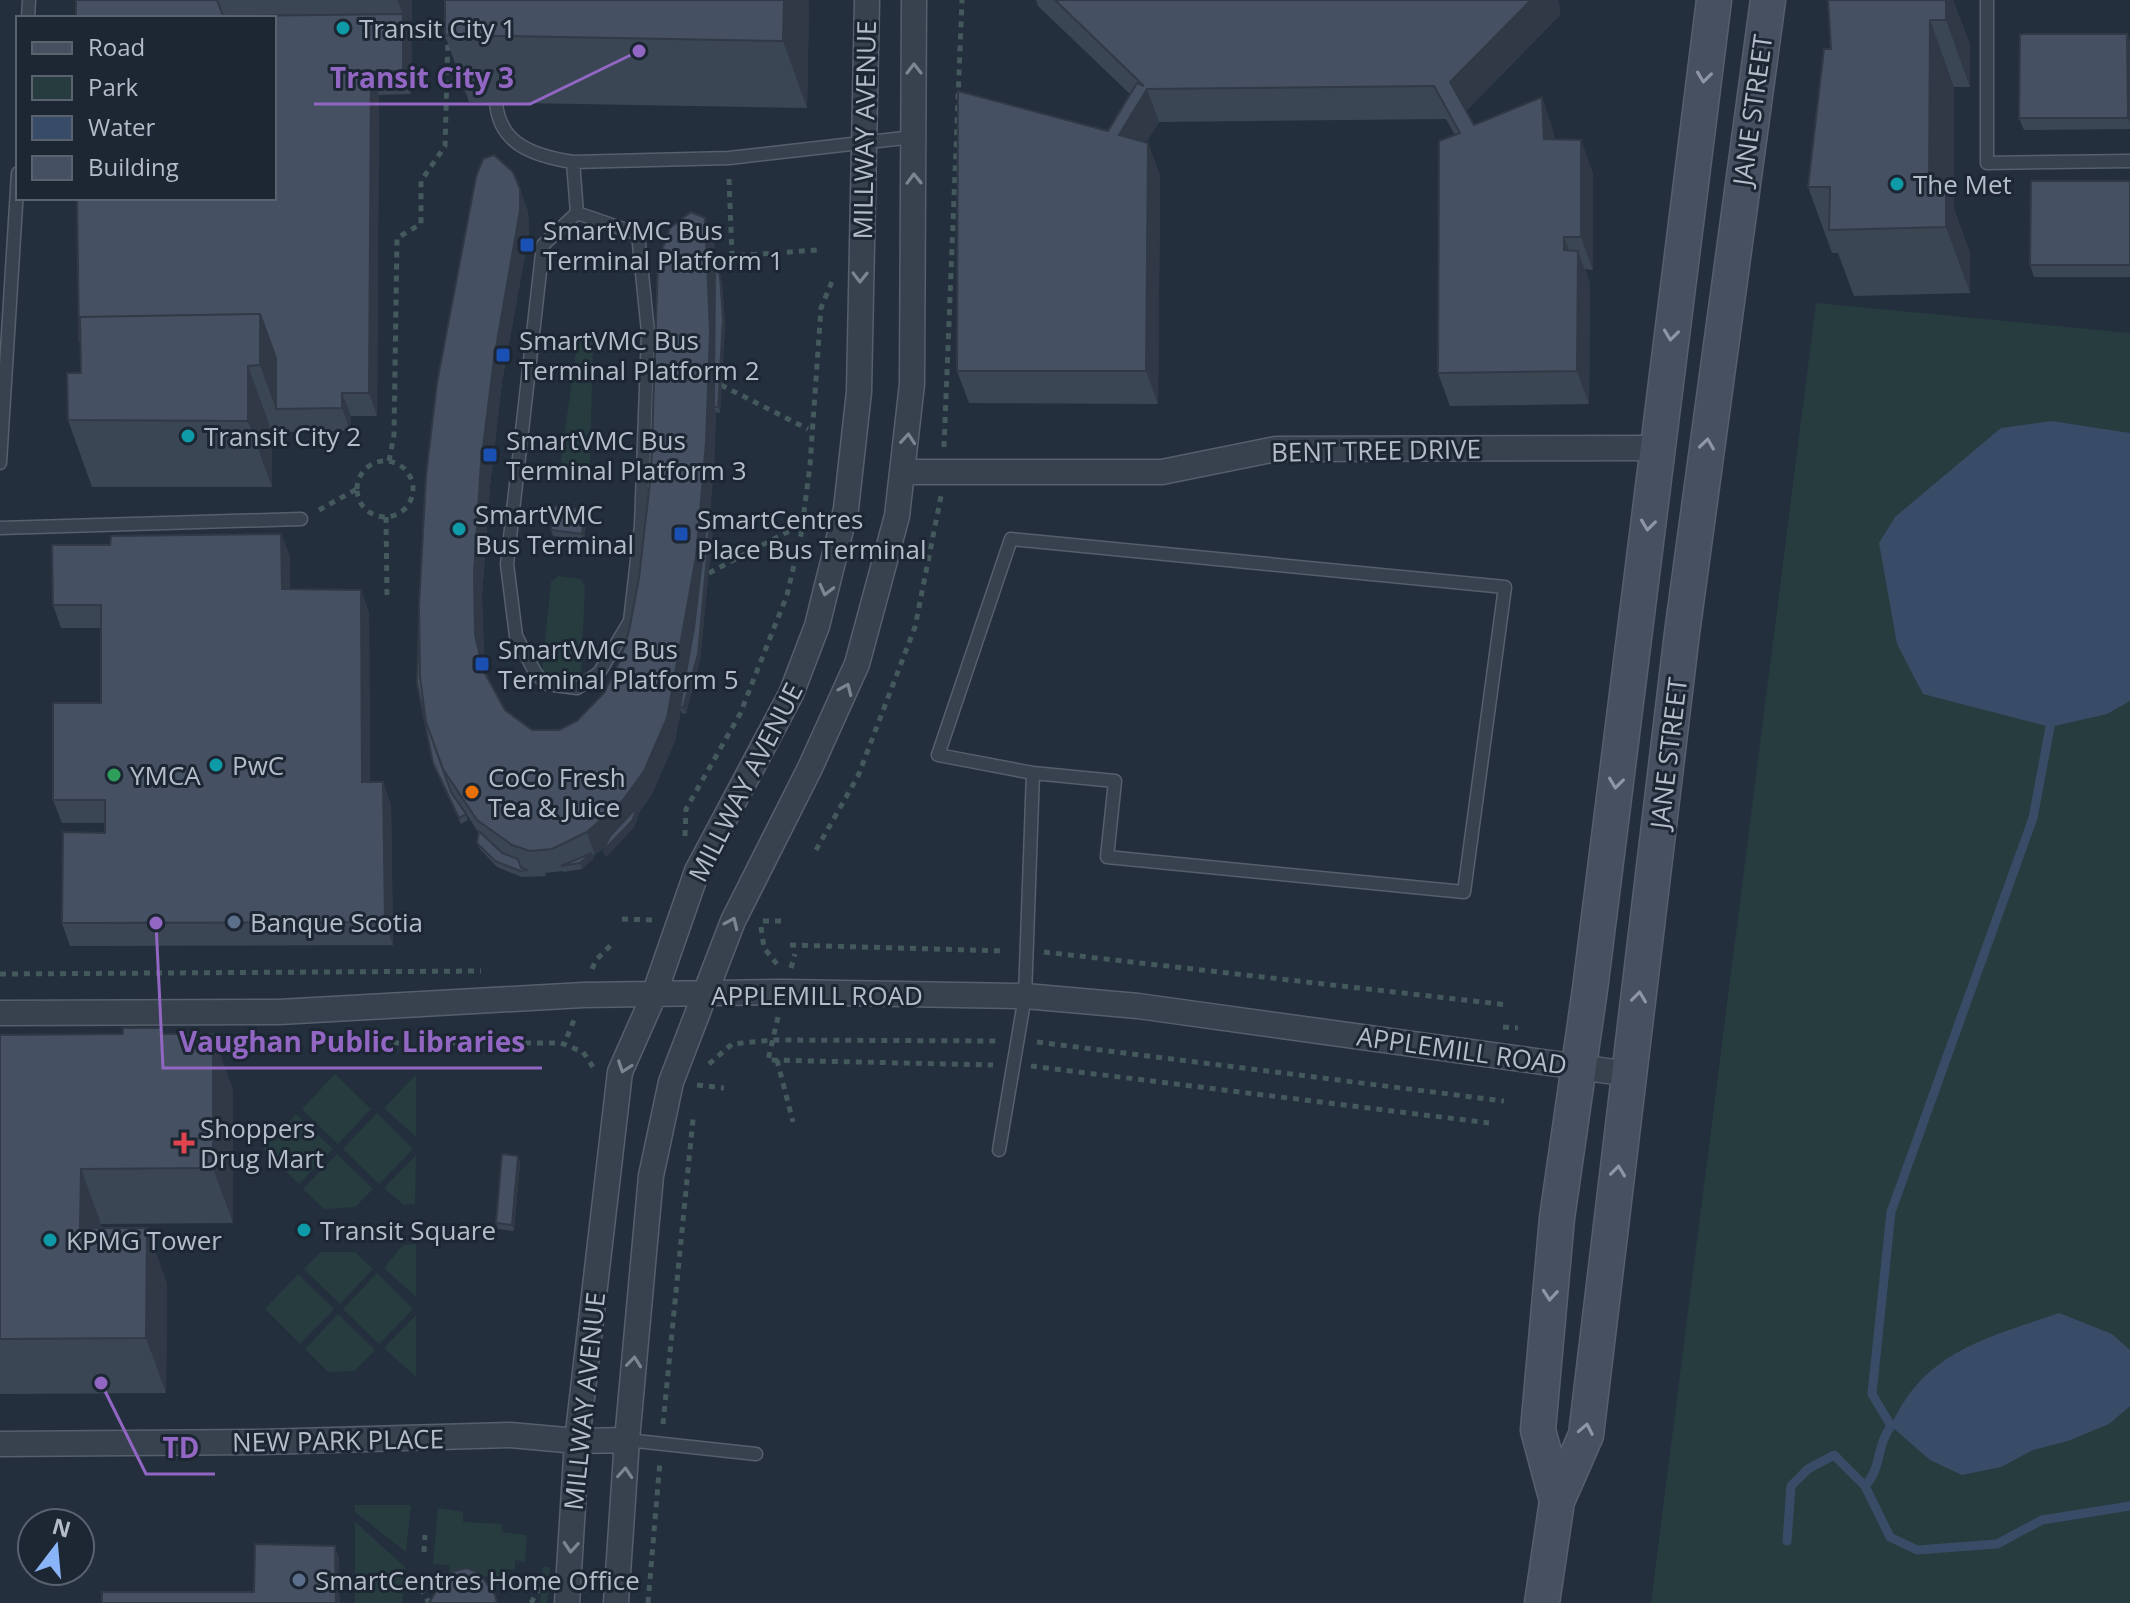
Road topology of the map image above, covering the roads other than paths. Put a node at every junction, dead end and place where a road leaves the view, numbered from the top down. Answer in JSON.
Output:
{"nodes":[{"id":1,"x":867,"y":0,"type":"edge"},
{"id":2,"x":914,"y":0,"type":"edge"},
{"id":3,"x":1714,"y":0,"type":"edge"},
{"id":4,"x":1768,"y":0,"type":"edge"},
{"id":5,"x":1987,"y":0,"type":"edge"},
{"id":6,"x":496,"y":102,"type":"edge"},
{"id":7,"x":913,"y":137,"type":"junction"},
{"id":8,"x":862,"y":143,"type":"junction"},
{"id":9,"x":2130,"y":161,"type":"edge"},
{"id":10,"x":573,"y":162,"type":"junction"},
{"id":11,"x":16,"y":200,"type":"edge"},
{"id":12,"x":577,"y":213,"type":"junction"},
{"id":13,"x":1657,"y":448,"type":"junction"},
{"id":14,"x":0,"y":463,"type":"edge"},
{"id":15,"x":904,"y":472,"type":"junction"},
{"id":16,"x":301,"y":519,"type":"road end"},
{"id":17,"x":0,"y":528,"type":"edge"},
{"id":18,"x":1033,"y":773,"type":"junction"},
{"id":19,"x":654,"y":995,"type":"junction"},
{"id":20,"x":703,"y":995,"type":"junction"},
{"id":21,"x":1025,"y":996,"type":"junction"},
{"id":22,"x":0,"y":1013,"type":"edge"},
{"id":23,"x":1579,"y":1066,"type":"junction"},
{"id":24,"x":1629,"y":1074,"type":"junction"},
{"id":25,"x":999,"y":1150,"type":"dead end"},
{"id":26,"x":627,"y":1440,"type":"junction"},
{"id":27,"x":577,"y":1441,"type":"junction"},
{"id":28,"x":0,"y":1444,"type":"edge"},
{"id":29,"x":756,"y":1454,"type":"dead end"},
{"id":30,"x":1557,"y":1501,"type":"junction"},
{"id":31,"x":567,"y":1603,"type":"edge"},
{"id":32,"x":616,"y":1603,"type":"edge"},
{"id":33,"x":1542,"y":1603,"type":"edge"}],
"edges":[{"from":1,"to":8,"type":"street","name":"MILLWAY AVENUE"},
{"from":7,"to":2,"type":"street","name":"MILLWAY AVENUE","one_way":true},
{"from":3,"to":13,"type":"main road","name":"JANE STREET","one_way":true},
{"from":24,"to":4,"type":"main road","name":"JANE STREET","one_way":true},
{"from":5,"to":9,"type":"lane"},
{"from":6,"to":10,"type":"lane"},
{"from":7,"to":8,"type":"lane"},
{"from":15,"to":7,"type":"street","name":"MILLWAY AVENUE","one_way":true},
{"from":8,"to":10,"type":"lane"},
{"from":8,"to":19,"type":"street","name":"MILLWAY AVENUE","one_way":true},
{"from":10,"to":12,"type":"lane"},
{"from":11,"to":14,"type":"lane"},
{"from":12,"to":12,"type":"lane"},
{"from":13,"to":15,"type":"street","name":"BENT TREE DRIVE"},
{"from":13,"to":23,"type":"main road","name":"JANE STREET","one_way":true},
{"from":20,"to":15,"type":"street","name":"MILLWAY AVENUE","one_way":true},
{"from":16,"to":17,"type":"lane"},
{"from":18,"to":18,"type":"lane"},
{"from":18,"to":21,"type":"lane"},
{"from":19,"to":20,"type":"street","name":"APPLEMILL ROAD"},
{"from":19,"to":22,"type":"street","name":"APPLEMILL ROAD"},
{"from":19,"to":27,"type":"street","name":"MILLWAY AVENUE","one_way":true},
{"from":20,"to":21,"type":"street","name":"APPLEMILL ROAD"},
{"from":26,"to":20,"type":"street","name":"MILLWAY AVENUE","one_way":true},
{"from":21,"to":23,"type":"street","name":"APPLEMILL ROAD"},
{"from":21,"to":25,"type":"lane"},
{"from":23,"to":24,"type":"street","name":"APPLEMILL ROAD"},
{"from":23,"to":30,"type":"main road","name":"JANE STREET","one_way":true},
{"from":30,"to":24,"type":"main road","name":"JANE STREET","one_way":true},
{"from":26,"to":27,"type":"street","name":"NEW PARK PLACE"},
{"from":26,"to":29,"type":"lane"},
{"from":32,"to":26,"type":"street","name":"MILLWAY AVENUE","one_way":true},
{"from":27,"to":28,"type":"street","name":"NEW PARK PLACE"},
{"from":27,"to":31,"type":"street","name":"MILLWAY AVENUE","one_way":true},
{"from":30,"to":33,"type":"main road","name":"JANE STREET"}]}
